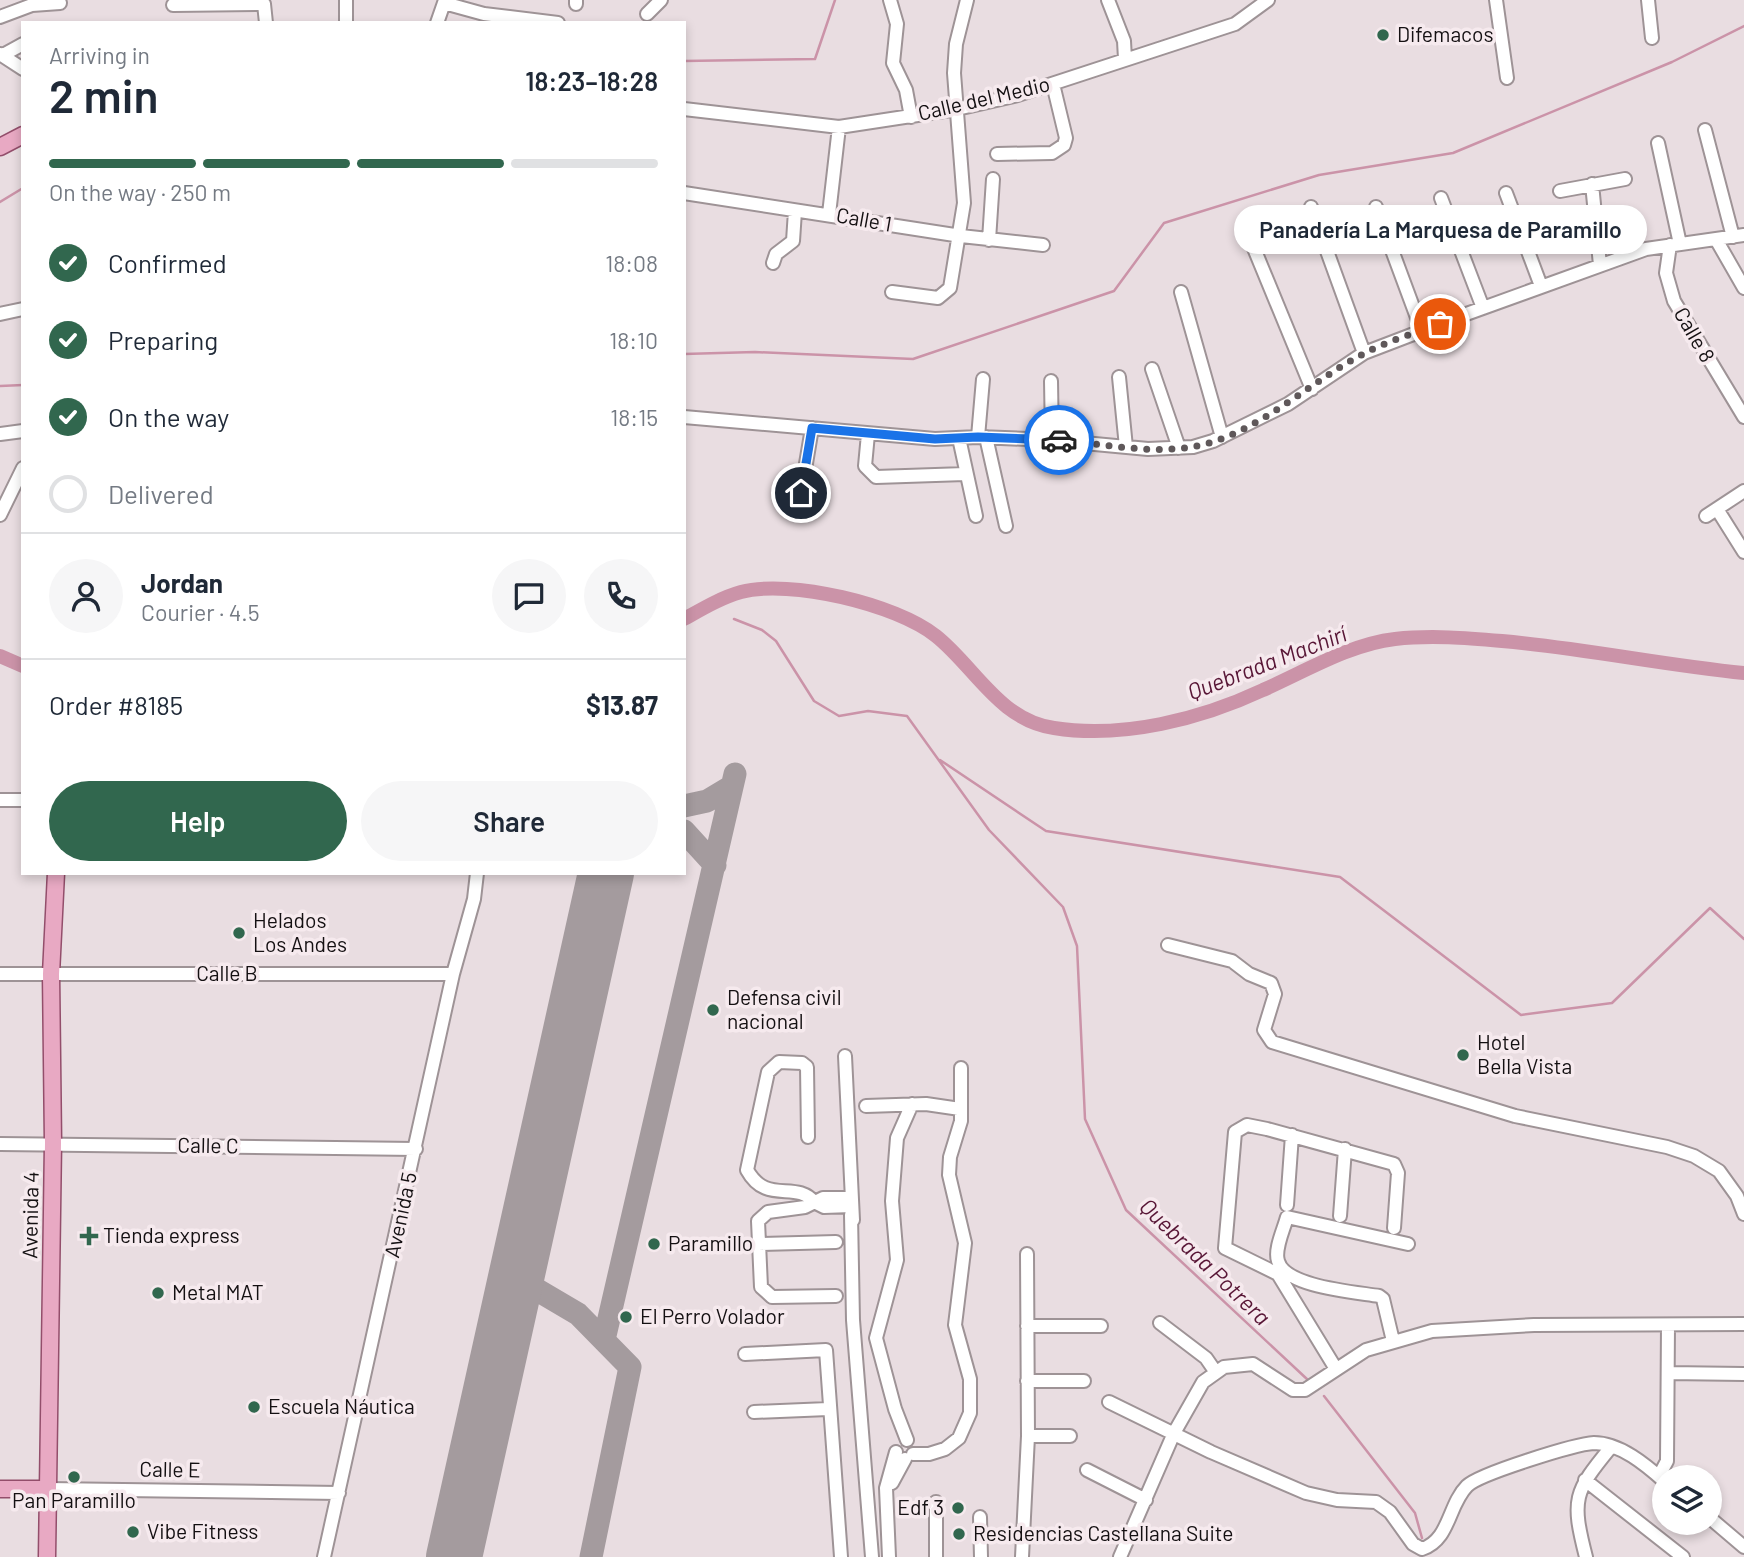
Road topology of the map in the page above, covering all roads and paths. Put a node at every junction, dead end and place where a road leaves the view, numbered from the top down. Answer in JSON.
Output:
{"nodes":[{"id":1,"x":346,"y":0,"type":"edge"},
{"id":2,"x":662,"y":0,"type":"edge"},
{"id":3,"x":890,"y":0,"type":"edge"},
{"id":4,"x":967,"y":0,"type":"edge"},
{"id":5,"x":1108,"y":0,"type":"edge"},
{"id":6,"x":1268,"y":0,"type":"edge"},
{"id":7,"x":1496,"y":0,"type":"edge"},
{"id":8,"x":1648,"y":0,"type":"edge"},
{"id":9,"x":233,"y":2,"type":"edge"},
{"id":10,"x":444,"y":2,"type":"edge"},
{"id":11,"x":60,"y":3,"type":"dead end"},
{"id":12,"x":173,"y":5,"type":"dead end"},
{"id":13,"x":647,"y":14,"type":"dead end"},
{"id":14,"x":0,"y":17,"type":"edge"},
{"id":15,"x":266,"y":21,"type":"edge"},
{"id":16,"x":346,"y":21,"type":"edge"},
{"id":17,"x":438,"y":21,"type":"edge"},
{"id":18,"x":542,"y":21,"type":"edge"},
{"id":19,"x":1652,"y":38,"type":"dead end"},
{"id":20,"x":21,"y":45,"type":"edge"},
{"id":21,"x":1,"y":54,"type":"edge"},
{"id":22,"x":1125,"y":59,"type":"junction"},
{"id":23,"x":21,"y":68,"type":"edge"},
{"id":24,"x":1507,"y":78,"type":"dead end"},
{"id":25,"x":1053,"y":84,"type":"junction"},
{"id":26,"x":686,"y":109,"type":"edge"},
{"id":27,"x":957,"y":109,"type":"junction"},
{"id":28,"x":911,"y":117,"type":"junction"},
{"id":29,"x":839,"y":127,"type":"junction"},
{"id":30,"x":1705,"y":130,"type":"dead end"},
{"id":31,"x":21,"y":136,"type":"edge"},
{"id":32,"x":1658,"y":143,"type":"dead end"},
{"id":33,"x":0,"y":147,"type":"edge"},
{"id":34,"x":997,"y":154,"type":"dead end"},
{"id":35,"x":993,"y":179,"type":"dead end"},
{"id":36,"x":1625,"y":179,"type":"dead end"},
{"id":37,"x":1592,"y":184,"type":"junction"},
{"id":38,"x":1560,"y":191,"type":"dead end"},
{"id":39,"x":686,"y":193,"type":"edge"},
{"id":40,"x":1506,"y":193,"type":"dead end"},
{"id":41,"x":1441,"y":198,"type":"dead end"},
{"id":42,"x":1311,"y":207,"type":"dead end"},
{"id":43,"x":1376,"y":207,"type":"dead end"},
{"id":44,"x":795,"y":211,"type":"junction"},
{"id":45,"x":829,"y":214,"type":"junction"},
{"id":46,"x":961,"y":236,"type":"junction"},
{"id":47,"x":1739,"y":236,"type":"edge"},
{"id":48,"x":989,"y":240,"type":"junction"},
{"id":49,"x":1251,"y":241,"type":"dead end"},
{"id":50,"x":1717,"y":241,"type":"junction"},
{"id":51,"x":1043,"y":245,"type":"dead end"},
{"id":52,"x":1675,"y":245,"type":"junction"},
{"id":53,"x":773,"y":263,"type":"dead end"},
{"id":54,"x":1600,"y":265,"type":"junction"},
{"id":55,"x":1541,"y":286,"type":"junction"},
{"id":56,"x":1744,"y":288,"type":"edge"},
{"id":57,"x":892,"y":292,"type":"dead end"},
{"id":58,"x":1181,"y":292,"type":"dead end"},
{"id":59,"x":1483,"y":308,"type":"junction"},
{"id":60,"x":21,"y":309,"type":"edge"},
{"id":61,"x":0,"y":314,"type":"edge"},
{"id":62,"x":1422,"y":331,"type":"junction"},
{"id":63,"x":1364,"y":353,"type":"junction"},
{"id":64,"x":1152,"y":369,"type":"dead end"},
{"id":65,"x":1119,"y":376,"type":"dead end"},
{"id":66,"x":983,"y":379,"type":"dead end"},
{"id":67,"x":1051,"y":381,"type":"dead end"},
{"id":68,"x":1311,"y":389,"type":"junction"},
{"id":69,"x":686,"y":417,"type":"edge"},
{"id":70,"x":1744,"y":417,"type":"edge"},
{"id":71,"x":812,"y":428,"type":"junction"},
{"id":72,"x":21,"y":431,"type":"edge"},
{"id":73,"x":0,"y":434,"type":"edge"},
{"id":74,"x":868,"y":434,"type":"junction"},
{"id":75,"x":982,"y":437,"type":"junction"},
{"id":76,"x":1222,"y":437,"type":"junction"},
{"id":77,"x":958,"y":438,"type":"junction"},
{"id":78,"x":1052,"y":440,"type":"junction"},
{"id":79,"x":1126,"y":447,"type":"junction"},
{"id":80,"x":1179,"y":448,"type":"junction"},
{"id":81,"x":21,"y":472,"type":"edge"},
{"id":82,"x":965,"y":474,"type":"junction"},
{"id":83,"x":1744,"y":491,"type":"edge"},
{"id":84,"x":801,"y":493,"type":"dead end"},
{"id":85,"x":0,"y":514,"type":"edge"},
{"id":86,"x":976,"y":516,"type":"dead end"},
{"id":87,"x":1006,"y":526,"type":"dead end"},
{"id":88,"x":1744,"y":552,"type":"edge"},
{"id":89,"x":0,"y":800,"type":"edge"},
{"id":90,"x":21,"y":800,"type":"edge"},
{"id":91,"x":56,"y":875,"type":"edge"},
{"id":92,"x":477,"y":875,"type":"edge"},
{"id":93,"x":1168,"y":945,"type":"dead end"},
{"id":94,"x":0,"y":974,"type":"edge"},
{"id":95,"x":51,"y":974,"type":"junction"},
{"id":96,"x":453,"y":974,"type":"junction"},
{"id":97,"x":845,"y":1056,"type":"dead end"},
{"id":98,"x":961,"y":1068,"type":"dead end"},
{"id":99,"x":912,"y":1104,"type":"junction"},
{"id":100,"x":866,"y":1106,"type":"dead end"},
{"id":101,"x":960,"y":1110,"type":"junction"},
{"id":102,"x":1292,"y":1135,"type":"junction"},
{"id":103,"x":808,"y":1137,"type":"dead end"},
{"id":104,"x":53,"y":1143,"type":"junction"},
{"id":105,"x":0,"y":1144,"type":"edge"},
{"id":106,"x":415,"y":1149,"type":"junction"},
{"id":107,"x":1345,"y":1149,"type":"junction"},
{"id":108,"x":816,"y":1203,"type":"junction"},
{"id":109,"x":1287,"y":1205,"type":"dead end"},
{"id":110,"x":851,"y":1206,"type":"junction"},
{"id":111,"x":1744,"y":1214,"type":"edge"},
{"id":112,"x":1339,"y":1216,"type":"dead end"},
{"id":113,"x":1394,"y":1228,"type":"dead end"},
{"id":114,"x":835,"y":1242,"type":"dead end"},
{"id":115,"x":759,"y":1244,"type":"junction"},
{"id":116,"x":1408,"y":1244,"type":"dead end"},
{"id":117,"x":1027,"y":1254,"type":"dead end"},
{"id":118,"x":836,"y":1296,"type":"dead end"},
{"id":119,"x":1160,"y":1324,"type":"dead end"},
{"id":120,"x":1744,"y":1324,"type":"edge"},
{"id":121,"x":1027,"y":1326,"type":"junction"},
{"id":122,"x":1101,"y":1326,"type":"dead end"},
{"id":123,"x":1668,"y":1326,"type":"junction"},
{"id":124,"x":1393,"y":1341,"type":"junction"},
{"id":125,"x":745,"y":1354,"type":"dead end"},
{"id":126,"x":1336,"y":1369,"type":"junction"},
{"id":127,"x":1215,"y":1371,"type":"junction"},
{"id":128,"x":1668,"y":1373,"type":"junction"},
{"id":129,"x":1744,"y":1374,"type":"edge"},
{"id":130,"x":1027,"y":1381,"type":"junction"},
{"id":131,"x":1084,"y":1381,"type":"dead end"},
{"id":132,"x":1109,"y":1402,"type":"dead end"},
{"id":133,"x":828,"y":1409,"type":"junction"},
{"id":134,"x":754,"y":1412,"type":"dead end"},
{"id":135,"x":1174,"y":1433,"type":"junction"},
{"id":136,"x":1028,"y":1436,"type":"junction"},
{"id":137,"x":1070,"y":1436,"type":"dead end"},
{"id":138,"x":1611,"y":1447,"type":"junction"},
{"id":139,"x":905,"y":1449,"type":"junction"},
{"id":140,"x":1666,"y":1465,"type":"edge"},
{"id":141,"x":1087,"y":1470,"type":"dead end"},
{"id":142,"x":1652,"y":1471,"type":"edge"},
{"id":143,"x":1585,"y":1480,"type":"junction"},
{"id":144,"x":0,"y":1489,"type":"edge"},
{"id":145,"x":47,"y":1489,"type":"junction"},
{"id":146,"x":339,"y":1493,"type":"junction"},
{"id":147,"x":1146,"y":1500,"type":"junction"},
{"id":148,"x":936,"y":1503,"type":"dead end"},
{"id":149,"x":980,"y":1517,"type":"dead end"},
{"id":150,"x":1722,"y":1528,"type":"edge"},
{"id":151,"x":1744,"y":1547,"type":"edge"},
{"id":152,"x":47,"y":1557,"type":"edge"},
{"id":153,"x":324,"y":1557,"type":"edge"},
{"id":154,"x":841,"y":1557,"type":"edge"},
{"id":155,"x":872,"y":1557,"type":"edge"},
{"id":156,"x":889,"y":1557,"type":"edge"},
{"id":157,"x":936,"y":1557,"type":"edge"},
{"id":158,"x":981,"y":1557,"type":"edge"},
{"id":159,"x":1022,"y":1557,"type":"edge"},
{"id":160,"x":1120,"y":1557,"type":"edge"},
{"id":161,"x":1586,"y":1557,"type":"edge"},
{"id":162,"x":1683,"y":1557,"type":"edge"}],
"edges":[{"from":1,"to":16,"type":"street"},
{"from":2,"to":13,"type":"street"},
{"from":3,"to":28,"type":"street"},
{"from":4,"to":27,"type":"street"},
{"from":5,"to":22,"type":"street"},
{"from":6,"to":22,"type":"street","name":"Calle del Medio"},
{"from":7,"to":24,"type":"street"},
{"from":8,"to":19,"type":"street"},
{"from":9,"to":12,"type":"street"},
{"from":9,"to":15,"type":"street"},
{"from":10,"to":17,"type":"street"},
{"from":10,"to":18,"type":"street"},
{"from":11,"to":14,"type":"street"},
{"from":20,"to":21,"type":"street"},
{"from":21,"to":23,"type":"street"},
{"from":22,"to":25,"type":"street","name":"Calle del Medio"},
{"from":25,"to":27,"type":"street","name":"Calle del Medio"},
{"from":25,"to":34,"type":"street"},
{"from":26,"to":29,"type":"street","name":"Calle del Medio"},
{"from":27,"to":28,"type":"street","name":"Calle del Medio"},
{"from":27,"to":46,"type":"street"},
{"from":28,"to":29,"type":"street","name":"Calle del Medio"},
{"from":29,"to":45,"type":"street"},
{"from":30,"to":47,"type":"street"},
{"from":31,"to":33,"type":"main road"},
{"from":32,"to":52,"type":"street","name":"Calle 8"},
{"from":35,"to":48,"type":"street"},
{"from":36,"to":37,"type":"street"},
{"from":37,"to":38,"type":"street"},
{"from":37,"to":54,"type":"street"},
{"from":39,"to":44,"type":"street","name":"Calle 1"},
{"from":40,"to":55,"type":"street"},
{"from":41,"to":59,"type":"street"},
{"from":42,"to":63,"type":"street"},
{"from":43,"to":62,"type":"street"},
{"from":44,"to":45,"type":"street","name":"Calle 1"},
{"from":44,"to":53,"type":"street"},
{"from":45,"to":46,"type":"street","name":"Calle 1"},
{"from":46,"to":48,"type":"street","name":"Calle 1"},
{"from":46,"to":57,"type":"street"},
{"from":47,"to":50,"type":"street"},
{"from":48,"to":51,"type":"street","name":"Calle 1"},
{"from":49,"to":68,"type":"street"},
{"from":50,"to":52,"type":"street"},
{"from":50,"to":56,"type":"street"},
{"from":52,"to":54,"type":"street"},
{"from":52,"to":70,"type":"street","name":"Calle 8"},
{"from":54,"to":55,"type":"street"},
{"from":55,"to":59,"type":"street"},
{"from":58,"to":76,"type":"street"},
{"from":59,"to":62,"type":"street"},
{"from":60,"to":61,"type":"street"},
{"from":62,"to":63,"type":"street"},
{"from":63,"to":68,"type":"street"},
{"from":64,"to":80,"type":"street"},
{"from":65,"to":79,"type":"street"},
{"from":66,"to":75,"type":"street"},
{"from":67,"to":78,"type":"street"},
{"from":68,"to":76,"type":"street"},
{"from":69,"to":71,"type":"street"},
{"from":71,"to":74,"type":"street"},
{"from":71,"to":84,"type":"street"},
{"from":72,"to":73,"type":"street"},
{"from":74,"to":77,"type":"street"},
{"from":74,"to":82,"type":"street"},
{"from":75,"to":77,"type":"street"},
{"from":75,"to":78,"type":"street"},
{"from":75,"to":87,"type":"street"},
{"from":76,"to":80,"type":"street"},
{"from":77,"to":82,"type":"street"},
{"from":78,"to":79,"type":"street"},
{"from":79,"to":80,"type":"street"},
{"from":81,"to":85,"type":"street"},
{"from":82,"to":86,"type":"street"},
{"from":83,"to":88,"type":"street"},
{"from":89,"to":90,"type":"street"},
{"from":91,"to":95,"type":"main road","name":"Avenida 4"},
{"from":92,"to":96,"type":"street","name":"Avenida 5"},
{"from":93,"to":111,"type":"street"},
{"from":94,"to":95,"type":"street","name":"Calle B"},
{"from":95,"to":96,"type":"street","name":"Calle B"},
{"from":95,"to":104,"type":"main road","name":"Avenida 4"},
{"from":96,"to":106,"type":"street","name":"Avenida 5"},
{"from":97,"to":110,"type":"street"},
{"from":98,"to":101,"type":"street"},
{"from":99,"to":100,"type":"street"},
{"from":99,"to":101,"type":"street"},
{"from":99,"to":139,"type":"street"},
{"from":101,"to":139,"type":"street"},
{"from":102,"to":107,"type":"street"},
{"from":102,"to":109,"type":"street"},
{"from":102,"to":126,"type":"street"},
{"from":103,"to":108,"type":"street"},
{"from":104,"to":105,"type":"street","name":"Calle C"},
{"from":104,"to":106,"type":"street","name":"Calle C"},
{"from":104,"to":145,"type":"main road","name":"Avenida 4"},
{"from":106,"to":146,"type":"street","name":"Avenida 5"},
{"from":107,"to":112,"type":"street"},
{"from":107,"to":113,"type":"street"},
{"from":108,"to":110,"type":"street"},
{"from":108,"to":115,"type":"street"},
{"from":110,"to":155,"type":"street"},
{"from":114,"to":115,"type":"street"},
{"from":115,"to":118,"type":"street"},
{"from":116,"to":124,"type":"street"},
{"from":117,"to":121,"type":"street"},
{"from":119,"to":127,"type":"street"},
{"from":120,"to":123,"type":"street"},
{"from":121,"to":122,"type":"street"},
{"from":121,"to":130,"type":"street"},
{"from":123,"to":124,"type":"street"},
{"from":123,"to":128,"type":"street"},
{"from":124,"to":126,"type":"street"},
{"from":125,"to":133,"type":"street"},
{"from":126,"to":127,"type":"street"},
{"from":127,"to":135,"type":"street"},
{"from":128,"to":129,"type":"street"},
{"from":128,"to":140,"type":"street"},
{"from":130,"to":131,"type":"street"},
{"from":130,"to":136,"type":"street"},
{"from":132,"to":135,"type":"street"},
{"from":133,"to":134,"type":"street"},
{"from":133,"to":154,"type":"street"},
{"from":135,"to":138,"type":"street"},
{"from":135,"to":147,"type":"street"},
{"from":136,"to":137,"type":"street"},
{"from":136,"to":159,"type":"street"},
{"from":138,"to":142,"type":"street"},
{"from":138,"to":143,"type":"street"},
{"from":139,"to":156,"type":"street"},
{"from":141,"to":147,"type":"street"},
{"from":143,"to":161,"type":"street"},
{"from":143,"to":162,"type":"street"},
{"from":144,"to":145,"type":"main road","name":"Calle E"},
{"from":145,"to":146,"type":"street","name":"Calle E"},
{"from":145,"to":152,"type":"main road","name":"Avenida 4"},
{"from":146,"to":153,"type":"street","name":"Avenida 5"},
{"from":147,"to":160,"type":"street"},
{"from":148,"to":157,"type":"street"},
{"from":149,"to":158,"type":"street"},
{"from":150,"to":151,"type":"street"}]}
